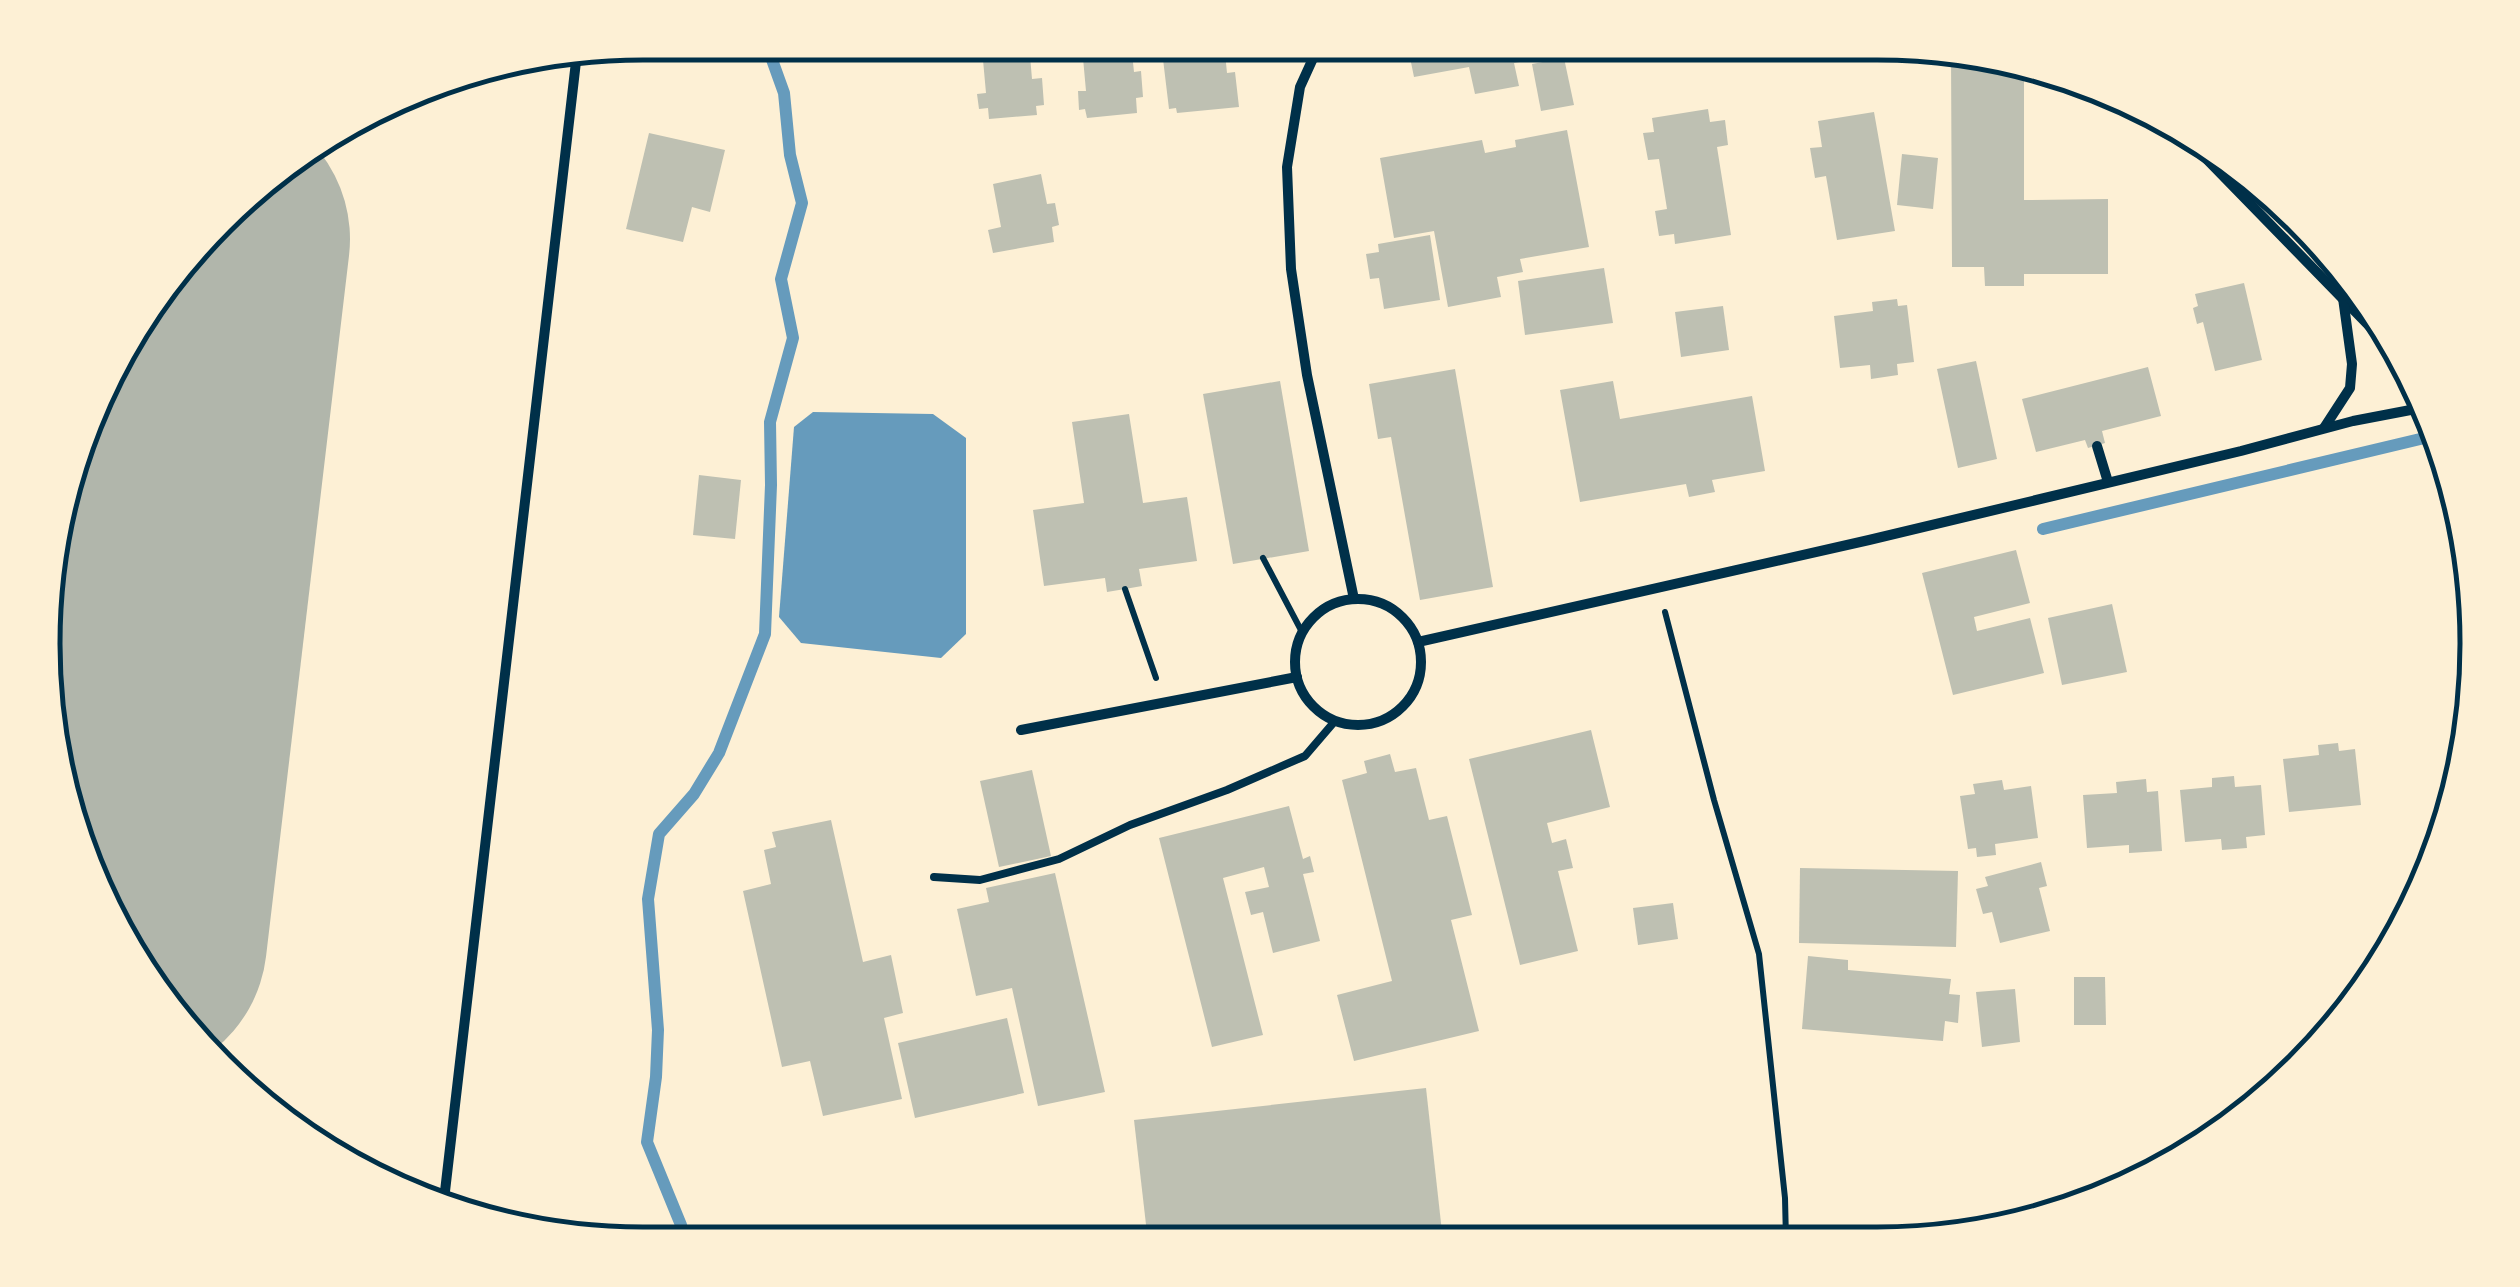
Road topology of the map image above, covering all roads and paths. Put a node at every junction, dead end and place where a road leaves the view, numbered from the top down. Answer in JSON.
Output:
{"nodes":[{"id":1,"x":1312,"y":60,"type":"edge"},
{"id":2,"x":577,"y":64,"type":"edge"},
{"id":3,"x":2220,"y":172,"type":"edge"},
{"id":4,"x":2342,"y":298,"type":"junction"},
{"id":5,"x":2360,"y":317,"type":"edge"},
{"id":6,"x":2411,"y":410,"type":"edge"},
{"id":7,"x":2324,"y":428,"type":"junction"},
{"id":8,"x":2097,"y":446,"type":"dead end"},
{"id":9,"x":2108,"y":482,"type":"junction"},
{"id":10,"x":1263,"y":558,"type":"dead end"},
{"id":11,"x":1659,"y":586,"type":"junction"},
{"id":12,"x":1125,"y":589,"type":"dead end"},
{"id":13,"x":1354,"y":599,"type":"junction"},
{"id":14,"x":1302,"y":632,"type":"junction"},
{"id":15,"x":1418,"y":642,"type":"junction"},
{"id":16,"x":1297,"y":677,"type":"junction"},
{"id":17,"x":1165,"y":702,"type":"junction"},
{"id":18,"x":1335,"y":721,"type":"junction"},
{"id":19,"x":1022,"y":730,"type":"dead end"},
{"id":20,"x":934,"y":877,"type":"dead end"},
{"id":21,"x":445,"y":1192,"type":"edge"},
{"id":22,"x":1786,"y":1227,"type":"edge"}],
"edges":[{"from":1,"to":13,"type":"street"},
{"from":2,"to":21,"type":"street"},
{"from":3,"to":4,"type":"street"},
{"from":4,"to":5,"type":"street"},
{"from":4,"to":7,"type":"street"},
{"from":6,"to":7,"type":"street"},
{"from":7,"to":9,"type":"street"},
{"from":8,"to":9,"type":"street"},
{"from":9,"to":11,"type":"street"},
{"from":10,"to":14,"type":"path"},
{"from":11,"to":15,"type":"street"},
{"from":11,"to":22,"type":"path"},
{"from":12,"to":17,"type":"path"},
{"from":13,"to":14,"type":"street"},
{"from":13,"to":15,"type":"street"},
{"from":14,"to":16,"type":"street"},
{"from":15,"to":18,"type":"street"},
{"from":16,"to":17,"type":"street"},
{"from":16,"to":18,"type":"street"},
{"from":17,"to":19,"type":"street"},
{"from":18,"to":20,"type":"lane"}]}
